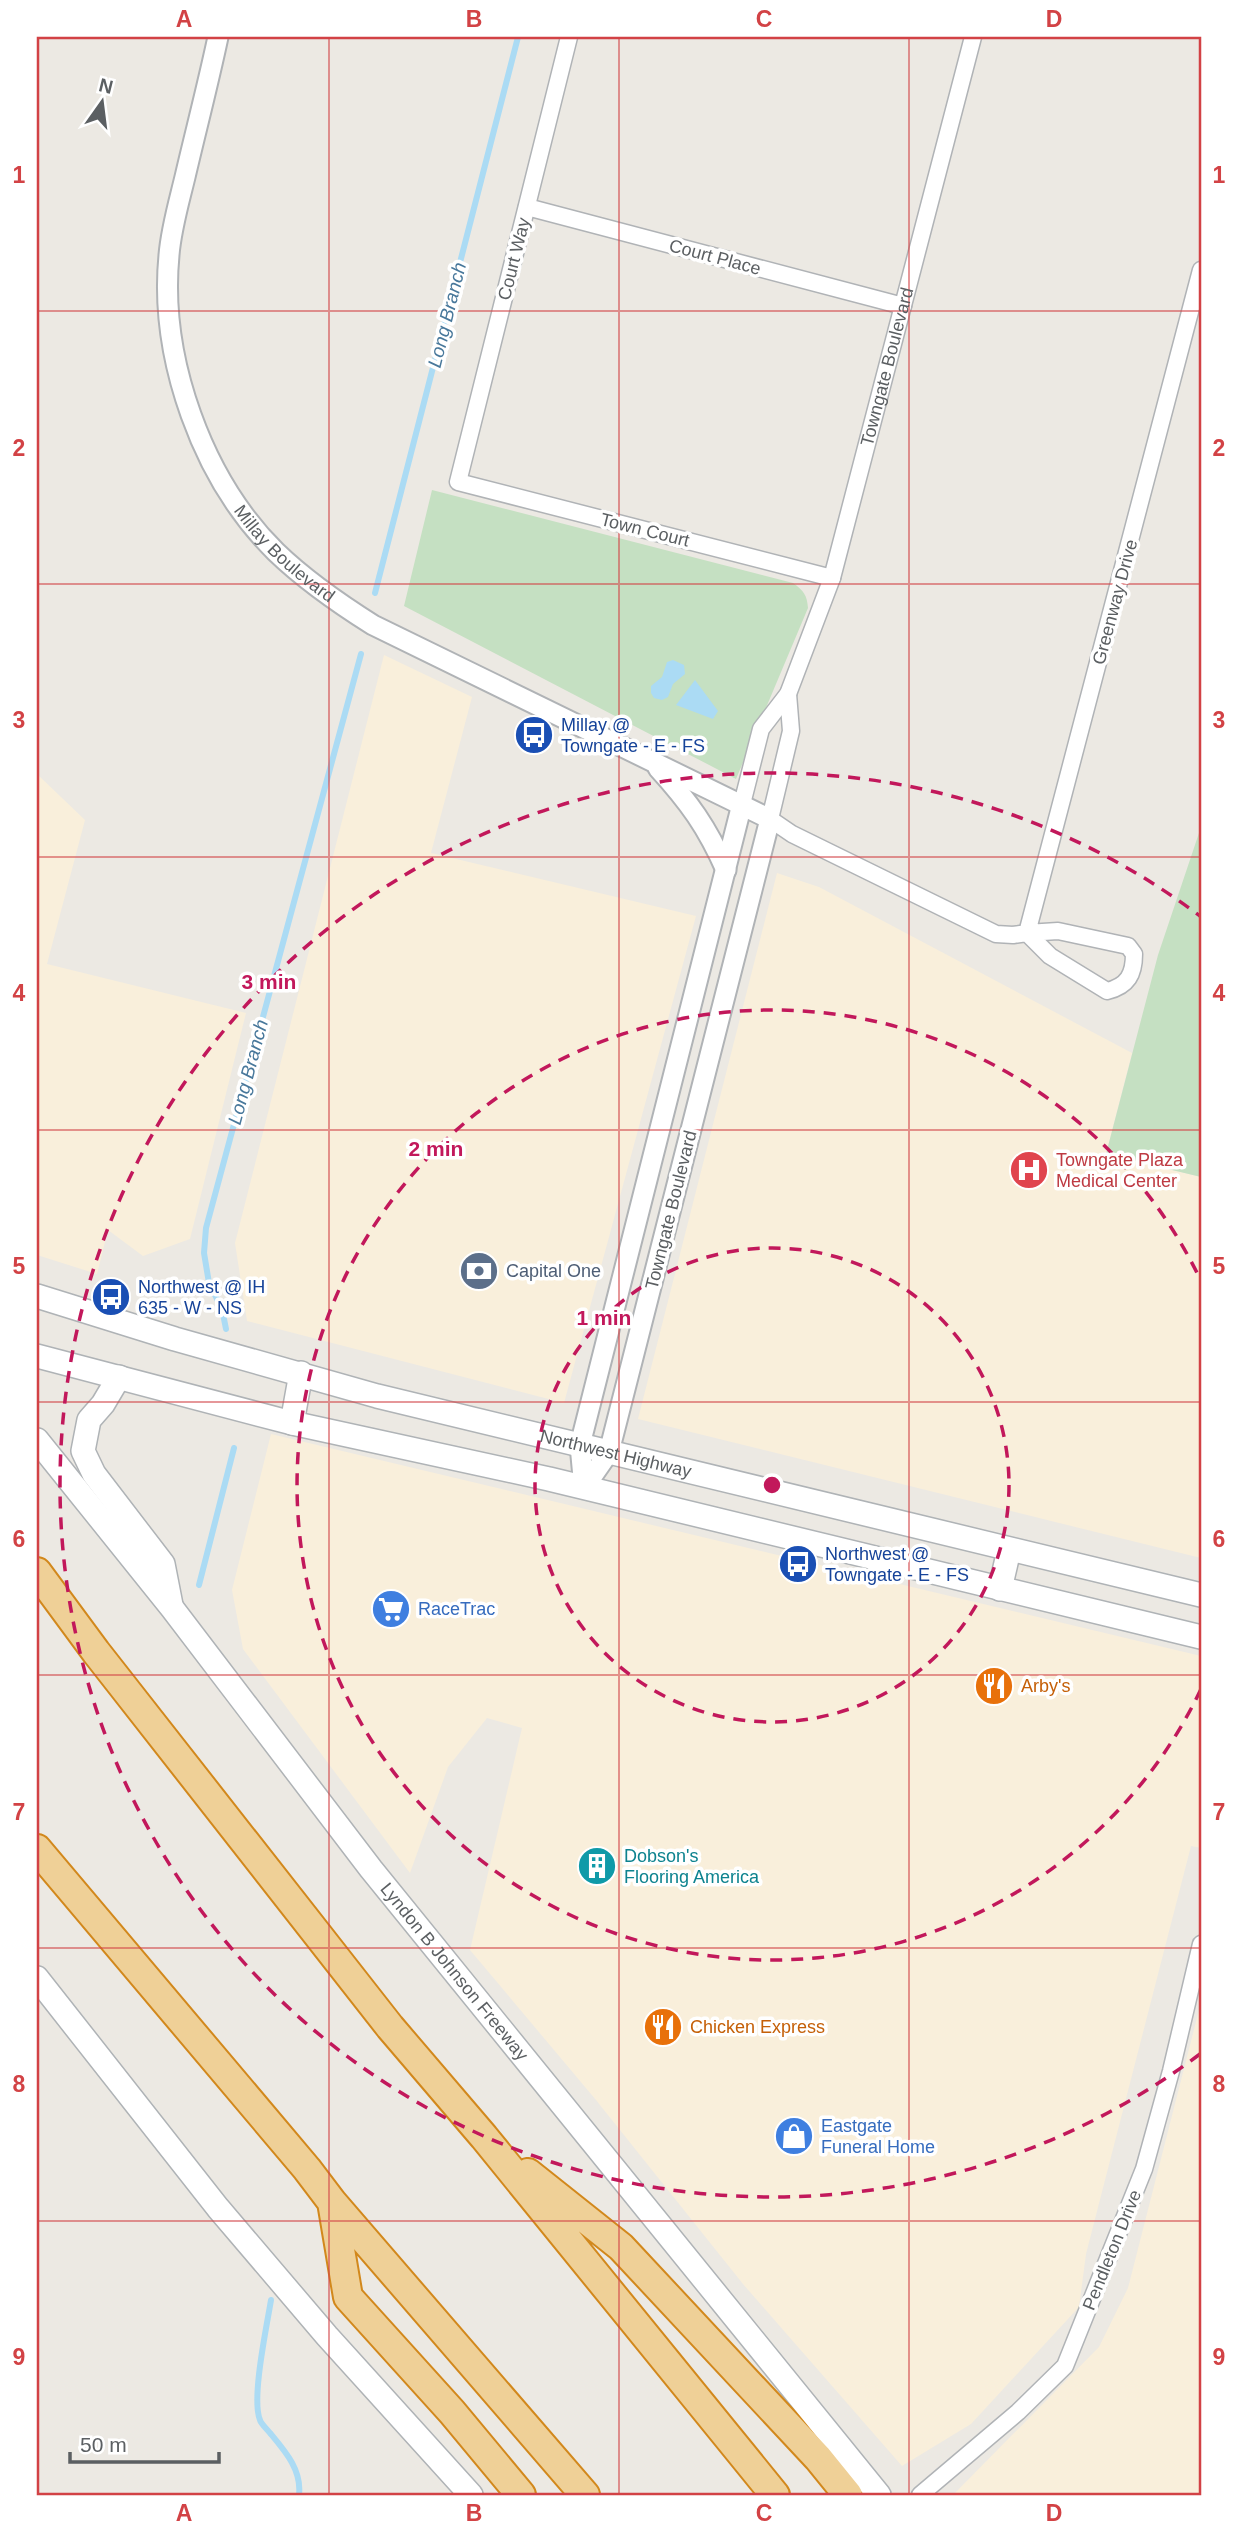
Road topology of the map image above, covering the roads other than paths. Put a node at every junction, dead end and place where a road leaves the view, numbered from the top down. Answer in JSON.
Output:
{"nodes":[{"id":1,"x":218,"y":37,"type":"edge"},
{"id":2,"x":569,"y":37,"type":"edge"},
{"id":3,"x":974,"y":37,"type":"edge"},
{"id":4,"x":527,"y":207,"type":"junction"},
{"id":5,"x":1201,"y":270,"type":"edge"},
{"id":6,"x":903,"y":306,"type":"junction"},
{"id":7,"x":458,"y":482,"type":"joint"},
{"id":8,"x":832,"y":578,"type":"junction"},
{"id":9,"x":788,"y":694,"type":"junction"},
{"id":10,"x":650,"y":760,"type":"junction"},
{"id":11,"x":742,"y":804,"type":"junction"},
{"id":12,"x":770,"y":819,"type":"junction"},
{"id":13,"x":726,"y":870,"type":"junction"},
{"id":14,"x":1027,"y":933,"type":"junction"},
{"id":15,"x":664,"y":1114,"type":"junction"},
{"id":16,"x":693,"y":1121,"type":"junction"},
{"id":17,"x":37,"y":1296,"type":"edge"},
{"id":18,"x":37,"y":1356,"type":"edge"},
{"id":19,"x":301,"y":1373,"type":"junction"},
{"id":20,"x":119,"y":1377,"type":"junction"},
{"id":21,"x":292,"y":1423,"type":"junction"},
{"id":22,"x":37,"y":1440,"type":"edge"},
{"id":23,"x":580,"y":1445,"type":"junction"},
{"id":24,"x":609,"y":1451,"type":"junction"},
{"id":25,"x":584,"y":1488,"type":"junction"},
{"id":26,"x":1009,"y":1550,"type":"junction"},
{"id":27,"x":37,"y":1572,"type":"edge"},
{"id":28,"x":1000,"y":1589,"type":"junction"},
{"id":29,"x":1201,"y":1595,"type":"edge"},
{"id":30,"x":172,"y":1608,"type":"junction"},
{"id":31,"x":1201,"y":1637,"type":"edge"},
{"id":32,"x":37,"y":1849,"type":"edge"},
{"id":33,"x":1201,"y":1944,"type":"edge"},
{"id":34,"x":37,"y":1978,"type":"edge"},
{"id":35,"x":484,"y":2137,"type":"junction"},
{"id":36,"x":332,"y":2202,"type":"junction"},
{"id":37,"x":471,"y":2495,"type":"edge"},
{"id":38,"x":522,"y":2495,"type":"edge"},
{"id":39,"x":585,"y":2495,"type":"edge"},
{"id":40,"x":775,"y":2495,"type":"edge"},
{"id":41,"x":848,"y":2495,"type":"edge"},
{"id":42,"x":879,"y":2495,"type":"edge"},
{"id":43,"x":920,"y":2495,"type":"edge"}],
"edges":[{"from":1,"to":10,"type":"street","name":"Millay Boulevard"},
{"from":2,"to":4,"type":"street","name":"Court Way"},
{"from":3,"to":6,"type":"street","name":"Towngate Boulevard"},
{"from":4,"to":6,"type":"street","name":"Court Place"},
{"from":4,"to":7,"type":"street","name":"Court Way"},
{"from":5,"to":14,"type":"street","name":"Greenway Drive"},
{"from":6,"to":8,"type":"street","name":"Towngate Boulevard"},
{"from":7,"to":8,"type":"street","name":"Town Court"},
{"from":8,"to":9,"type":"street","name":"Towngate Boulevard"},
{"from":9,"to":11,"type":"street","name":"Towngate Boulevard"},
{"from":9,"to":12,"type":"street","name":"Towngate Boulevard"},
{"from":10,"to":11,"type":"street","name":"Millay Boulevard"},
{"from":10,"to":13,"type":"street"},
{"from":11,"to":12,"type":"street","name":"Millay Boulevard"},
{"from":11,"to":13,"type":"street","name":"Towngate Boulevard"},
{"from":12,"to":14,"type":"street"},
{"from":12,"to":16,"type":"street","name":"Towngate Boulevard"},
{"from":13,"to":15,"type":"street","name":"Towngate Boulevard"},
{"from":14,"to":14,"type":"street"},
{"from":15,"to":16,"type":"street"},
{"from":15,"to":23,"type":"street","name":"Towngate Boulevard"},
{"from":16,"to":24,"type":"street","name":"Towngate Boulevard"},
{"from":17,"to":19,"type":"main road","name":"Northwest Highway"},
{"from":18,"to":20,"type":"main road"},
{"from":19,"to":21,"type":"main road"},
{"from":19,"to":23,"type":"main road","name":"Northwest Highway"},
{"from":20,"to":21,"type":"main road"},
{"from":20,"to":30,"type":"main road"},
{"from":21,"to":25,"type":"main road"},
{"from":22,"to":30,"type":"main road","name":"Lyndon B Johnson Freeway"},
{"from":23,"to":24,"type":"main road","name":"Northwest Highway"},
{"from":23,"to":25,"type":"street","name":"Towngate Boulevard"},
{"from":24,"to":25,"type":"street","name":"Towngate Boulevard"},
{"from":24,"to":26,"type":"main road","name":"Northwest Highway"},
{"from":25,"to":28,"type":"main road"},
{"from":26,"to":28,"type":"main road"},
{"from":26,"to":29,"type":"main road","name":"Northwest Highway"},
{"from":27,"to":35,"type":"highway"},
{"from":28,"to":31,"type":"main road"},
{"from":30,"to":42,"type":"main road","name":"Lyndon B Johnson Freeway"},
{"from":32,"to":36,"type":"highway"},
{"from":33,"to":43,"type":"street","name":"Pendleton Drive"},
{"from":34,"to":37,"type":"main road"},
{"from":35,"to":40,"type":"highway"},
{"from":35,"to":41,"type":"highway"},
{"from":36,"to":38,"type":"highway"},
{"from":36,"to":39,"type":"highway"}]}
